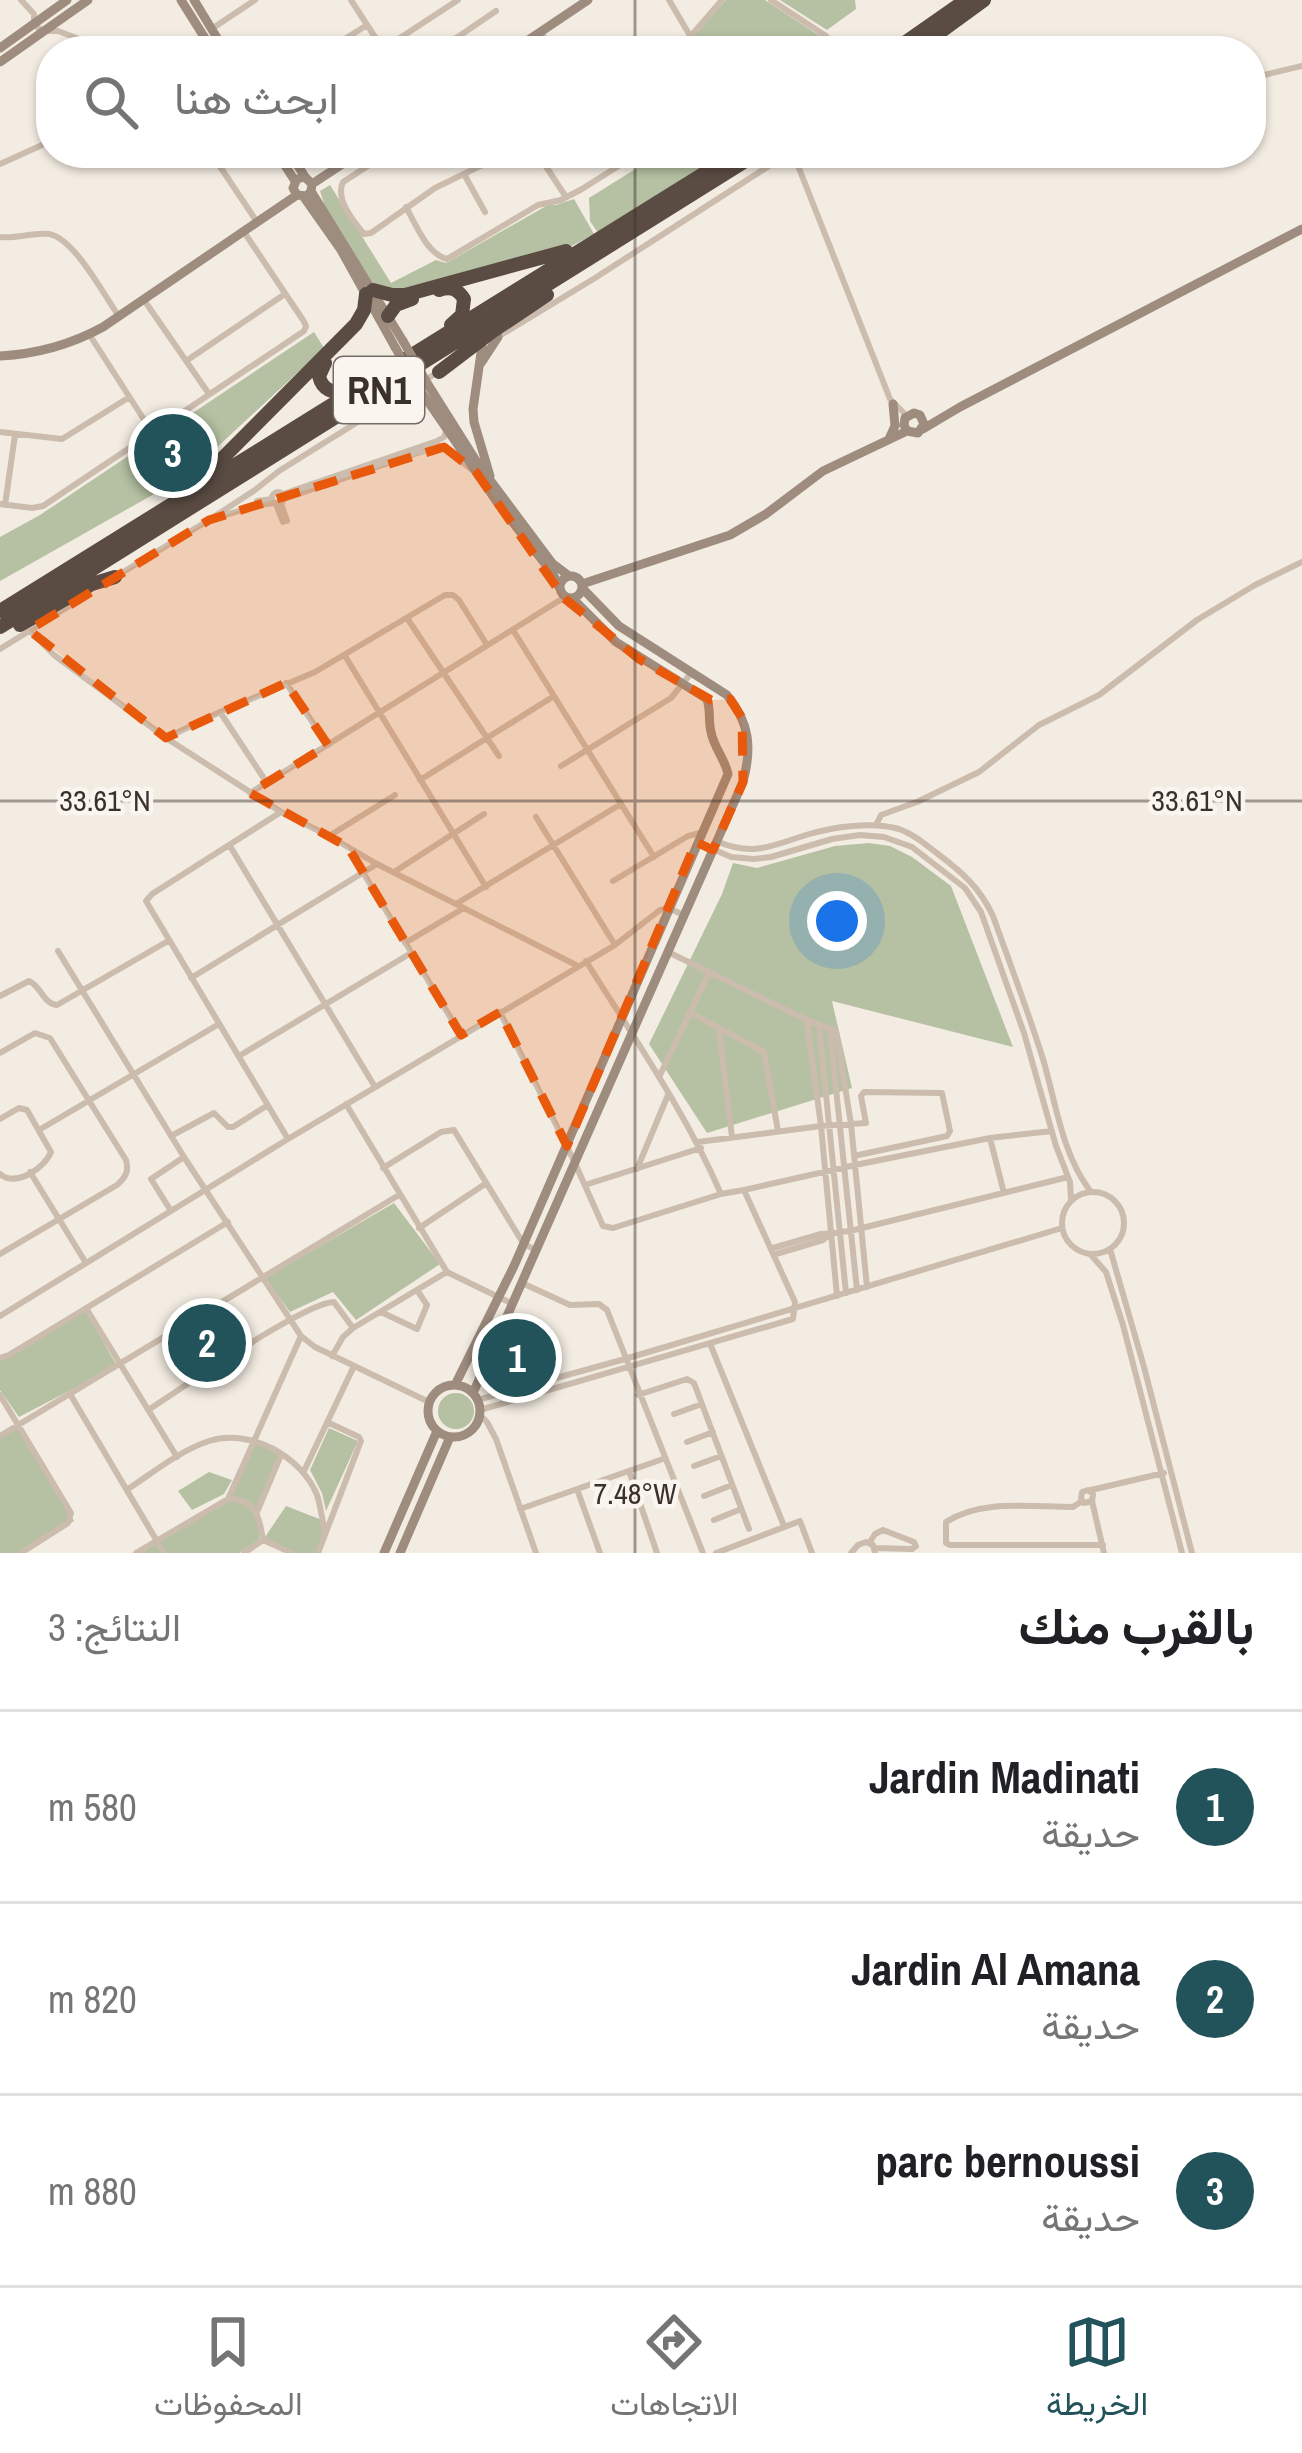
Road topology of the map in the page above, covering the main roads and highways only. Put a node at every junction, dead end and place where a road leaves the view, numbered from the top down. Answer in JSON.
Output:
{"nodes":[{"id":1,"x":966,"y":0,"type":"edge"},
{"id":2,"x":984,"y":0,"type":"edge"},
{"id":3,"x":914,"y":36,"type":"edge"},
{"id":4,"x":935,"y":36,"type":"edge"},
{"id":5,"x":713,"y":168,"type":"edge"},
{"id":6,"x":734,"y":168,"type":"edge"},
{"id":7,"x":604,"y":236,"type":"junction"},
{"id":8,"x":592,"y":256,"type":"junction"},
{"id":9,"x":437,"y":339,"type":"junction"},
{"id":10,"x":428,"y":380,"type":"road end"},
{"id":11,"x":350,"y":393,"type":"junction"},
{"id":12,"x":149,"y":518,"type":"junction"},
{"id":13,"x":116,"y":577,"type":"road end"},
{"id":14,"x":0,"y":611,"type":"edge"},
{"id":15,"x":0,"y":632,"type":"edge"}],
"edges":[{"from":1,"to":3,"type":"highway"},
{"from":2,"to":4,"type":"highway"},
{"from":5,"to":7,"type":"highway","number":"RN1"},
{"from":6,"to":8,"type":"highway","number":"RN1"},
{"from":7,"to":9,"type":"highway","number":"RN1"},
{"from":7,"to":12,"type":"highway"},
{"from":8,"to":10,"type":"highway"},
{"from":8,"to":15,"type":"highway","number":"RN1"},
{"from":9,"to":11,"type":"highway","number":"RN1"},
{"from":9,"to":11,"type":"highway"},
{"from":11,"to":12,"type":"highway","number":"RN1"},
{"from":12,"to":14,"type":"highway","number":"RN1"},
{"from":13,"to":15,"type":"highway"}]}
